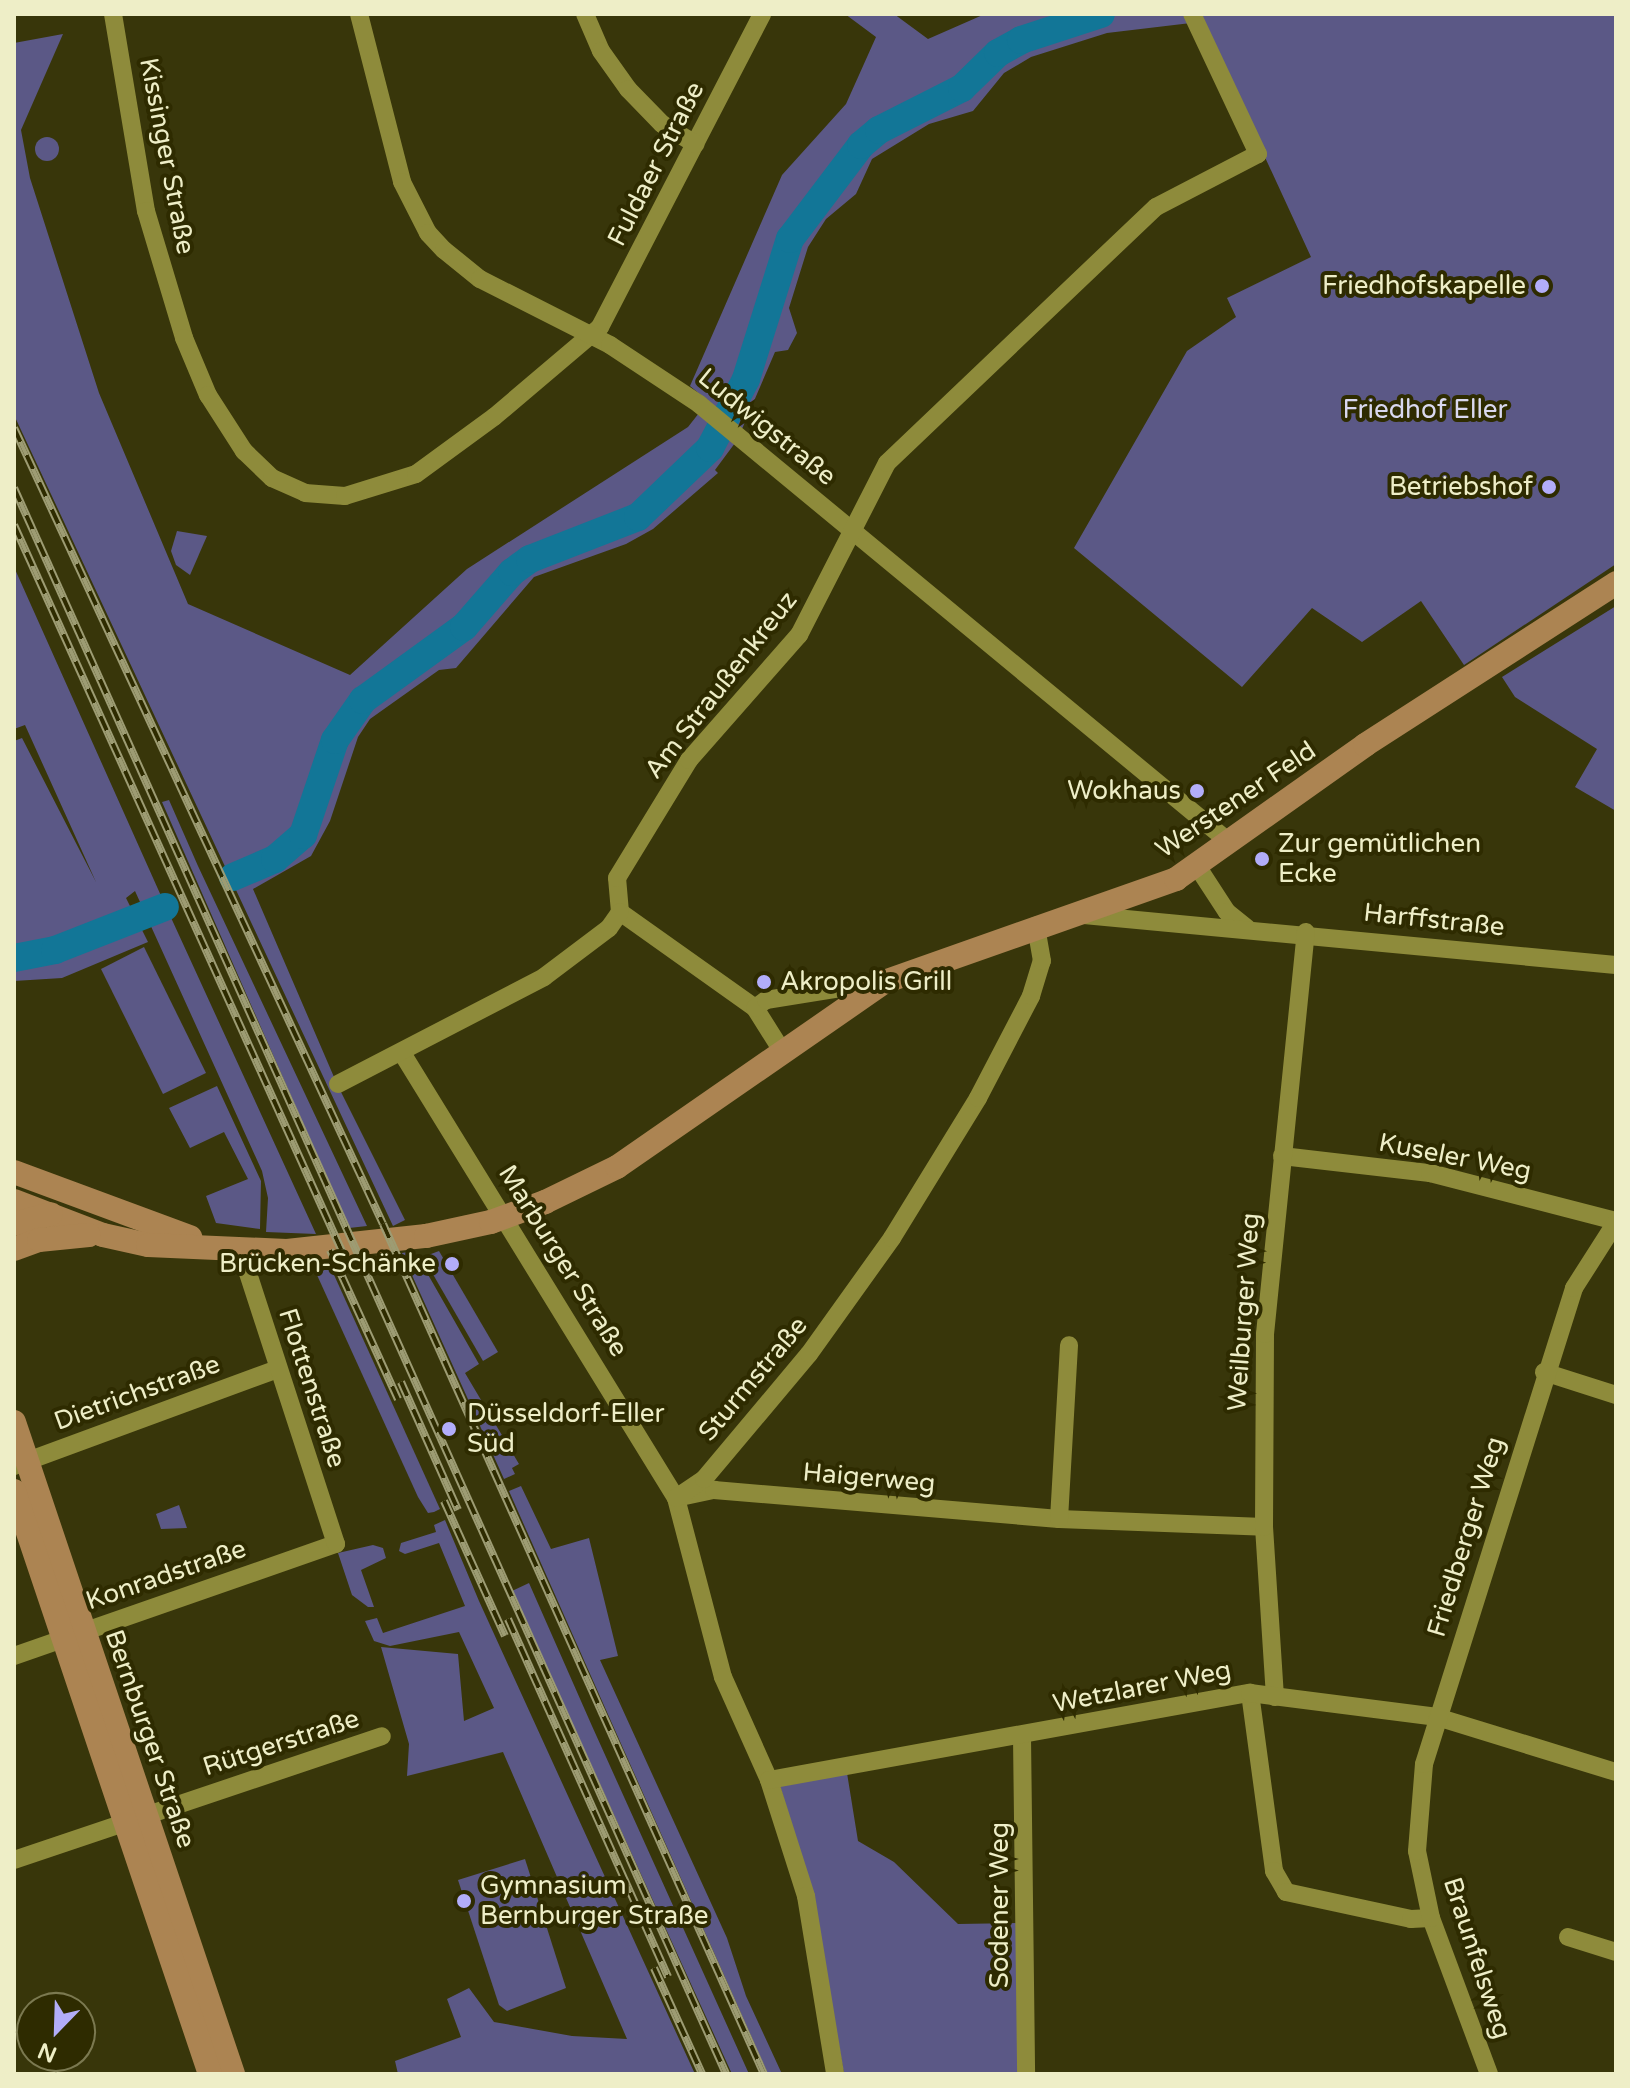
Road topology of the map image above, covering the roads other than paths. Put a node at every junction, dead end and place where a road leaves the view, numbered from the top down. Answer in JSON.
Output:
{"nodes":[{"id":1,"x":113,"y":14,"type":"edge"},
{"id":2,"x":359,"y":14,"type":"edge"},
{"id":3,"x":585,"y":14,"type":"edge"},
{"id":4,"x":762,"y":14,"type":"edge"},
{"id":5,"x":1193,"y":15,"type":"edge"},
{"id":6,"x":695,"y":144,"type":"junction"},
{"id":7,"x":592,"y":335,"type":"junction"},
{"id":8,"x":853,"y":531,"type":"junction"},
{"id":9,"x":1616,"y":583,"type":"edge"},
{"id":10,"x":1229,"y":842,"type":"junction"},
{"id":11,"x":1197,"y":866,"type":"junction"},
{"id":12,"x":620,"y":912,"type":"junction"},
{"id":13,"x":1073,"y":915,"type":"junction"},
{"id":14,"x":1036,"y":926,"type":"junction"},
{"id":15,"x":1247,"y":928,"type":"junction"},
{"id":16,"x":1306,"y":932,"type":"junction"},
{"id":17,"x":1616,"y":965,"type":"edge"},
{"id":18,"x":857,"y":999,"type":"junction"},
{"id":19,"x":755,"y":1008,"type":"junction"},
{"id":20,"x":402,"y":1053,"type":"junction"},
{"id":21,"x":784,"y":1054,"type":"junction"},
{"id":22,"x":338,"y":1084,"type":"dead end"},
{"id":23,"x":1282,"y":1156,"type":"junction"},
{"id":24,"x":14,"y":1172,"type":"edge"},
{"id":25,"x":14,"y":1201,"type":"edge"},
{"id":26,"x":44,"y":1214,"type":"junction"},
{"id":27,"x":505,"y":1217,"type":"junction"},
{"id":28,"x":1616,"y":1221,"type":"edge"},
{"id":29,"x":14,"y":1224,"type":"edge"},
{"id":30,"x":152,"y":1225,"type":"junction"},
{"id":31,"x":103,"y":1235,"type":"junction"},
{"id":32,"x":216,"y":1245,"type":"junction"},
{"id":33,"x":245,"y":1248,"type":"junction"},
{"id":34,"x":14,"y":1249,"type":"edge"},
{"id":35,"x":1069,"y":1345,"type":"dead end"},
{"id":36,"x":278,"y":1369,"type":"junction"},
{"id":37,"x":1544,"y":1372,"type":"junction"},
{"id":38,"x":1616,"y":1395,"type":"edge"},
{"id":39,"x":14,"y":1422,"type":"edge"},
{"id":40,"x":21,"y":1464,"type":"edge"},
{"id":41,"x":14,"y":1491,"type":"edge"},
{"id":42,"x":676,"y":1498,"type":"junction"},
{"id":43,"x":1059,"y":1519,"type":"junction"},
{"id":44,"x":1264,"y":1527,"type":"junction"},
{"id":45,"x":336,"y":1544,"type":"joint"},
{"id":46,"x":74,"y":1635,"type":"junction"},
{"id":47,"x":14,"y":1656,"type":"edge"},
{"id":48,"x":1250,"y":1693,"type":"junction"},
{"id":49,"x":1275,"y":1697,"type":"junction"},
{"id":50,"x":1437,"y":1717,"type":"junction"},
{"id":51,"x":382,"y":1736,"type":"dead end"},
{"id":52,"x":1022,"y":1737,"type":"junction"},
{"id":53,"x":1616,"y":1772,"type":"edge"},
{"id":54,"x":769,"y":1780,"type":"junction"},
{"id":55,"x":135,"y":1818,"type":"junction"},
{"id":56,"x":14,"y":1860,"type":"edge"},
{"id":57,"x":1431,"y":1918,"type":"junction"},
{"id":58,"x":1568,"y":1937,"type":"dead end"},
{"id":59,"x":1616,"y":1952,"type":"edge"},
{"id":60,"x":210,"y":2074,"type":"edge"},
{"id":61,"x":233,"y":2074,"type":"edge"},
{"id":62,"x":835,"y":2074,"type":"edge"},
{"id":63,"x":1026,"y":2074,"type":"edge"},
{"id":64,"x":1489,"y":2074,"type":"edge"}],
"edges":[{"from":1,"to":7,"type":"street","name":"Kissinger Straße"},
{"from":2,"to":7,"type":"street","name":"Ludwigstraße"},
{"from":3,"to":6,"type":"street"},
{"from":4,"to":6,"type":"street","name":"Fuldaer Straße"},
{"from":5,"to":8,"type":"street","name":"Am Straußenkreuz"},
{"from":6,"to":7,"type":"street","name":"Fuldaer Straße"},
{"from":7,"to":8,"type":"street","name":"Ludwigstraße"},
{"from":8,"to":10,"type":"street","name":"Ludwigstraße"},
{"from":8,"to":12,"type":"street","name":"Am Straußenkreuz"},
{"from":9,"to":10,"type":"main road","name":"Werstener Feld"},
{"from":10,"to":11,"type":"main road","name":"Werstener Feld"},
{"from":11,"to":13,"type":"main road","name":"Werstener Feld"},
{"from":11,"to":15,"type":"street"},
{"from":12,"to":19,"type":"street"},
{"from":12,"to":20,"type":"street"},
{"from":13,"to":14,"type":"main road","name":"Werstener Feld"},
{"from":13,"to":15,"type":"street","name":"Harffstraße"},
{"from":14,"to":18,"type":"main road","name":"Werstener Feld"},
{"from":14,"to":42,"type":"street","name":"Sturmstraße"},
{"from":15,"to":16,"type":"street","name":"Harffstraße"},
{"from":16,"to":17,"type":"street","name":"Harffstraße"},
{"from":16,"to":23,"type":"street","name":"Weilburger Weg"},
{"from":18,"to":19,"type":"street"},
{"from":18,"to":21,"type":"main road","name":"Werstener Feld"},
{"from":19,"to":21,"type":"street"},
{"from":20,"to":22,"type":"street"},
{"from":20,"to":27,"type":"street","name":"Marburger Straße"},
{"from":21,"to":27,"type":"main road","name":"Werstener Feld"},
{"from":23,"to":28,"type":"street","name":"Kuseler Weg"},
{"from":23,"to":44,"type":"street","name":"Weilburger Weg"},
{"from":24,"to":30,"type":"main road"},
{"from":25,"to":26,"type":"main road"},
{"from":26,"to":29,"type":"main road"},
{"from":26,"to":30,"type":"main road"},
{"from":26,"to":31,"type":"main road"},
{"from":27,"to":33,"type":"main road","name":"Werstener Feld"},
{"from":27,"to":42,"type":"street","name":"Marburger Straße"},
{"from":28,"to":37,"type":"street","name":"Friedberger Weg"},
{"from":30,"to":32,"type":"main road"},
{"from":31,"to":32,"type":"main road"},
{"from":31,"to":34,"type":"main road"},
{"from":32,"to":33,"type":"main road","name":"Werstener Feld"},
{"from":33,"to":36,"type":"street","name":"Flottenstraße"},
{"from":35,"to":43,"type":"street"},
{"from":36,"to":40,"type":"street","name":"Dietrichstraße"},
{"from":36,"to":45,"type":"street","name":"Flottenstraße"},
{"from":37,"to":38,"type":"street"},
{"from":37,"to":50,"type":"street","name":"Friedberger Weg"},
{"from":39,"to":40,"type":"main road","name":"Bernburger Straße"},
{"from":40,"to":46,"type":"main road","name":"Bernburger Straße"},
{"from":41,"to":46,"type":"main road","name":"Bernburger Straße"},
{"from":42,"to":43,"type":"street","name":"Haigerweg"},
{"from":42,"to":54,"type":"street"},
{"from":43,"to":44,"type":"street","name":"Haigerweg"},
{"from":44,"to":49,"type":"street","name":"Weilburger Weg"},
{"from":45,"to":46,"type":"street","name":"Konradstraße"},
{"from":46,"to":47,"type":"street","name":"Konradstraße"},
{"from":46,"to":55,"type":"main road","name":"Bernburger Straße"},
{"from":48,"to":49,"type":"street","name":"Wetzlarer Weg"},
{"from":48,"to":52,"type":"street","name":"Wetzlarer Weg"},
{"from":48,"to":57,"type":"street"},
{"from":49,"to":50,"type":"street","name":"Wetzlarer Weg"},
{"from":50,"to":53,"type":"street","name":"Wetzlarer Weg"},
{"from":50,"to":57,"type":"street","name":"Braunfelsweg"},
{"from":51,"to":55,"type":"street","name":"Rütgerstraße"},
{"from":52,"to":54,"type":"street","name":"Wetzlarer Weg"},
{"from":52,"to":63,"type":"street","name":"Sodener Weg"},
{"from":54,"to":62,"type":"street"},
{"from":55,"to":56,"type":"street","name":"Rütgerstraße"},
{"from":55,"to":60,"type":"main road","name":"Bernburger Straße"},
{"from":55,"to":61,"type":"main road","name":"Bernburger Straße"},
{"from":57,"to":64,"type":"street","name":"Braunfelsweg"},
{"from":58,"to":59,"type":"street"}]}
